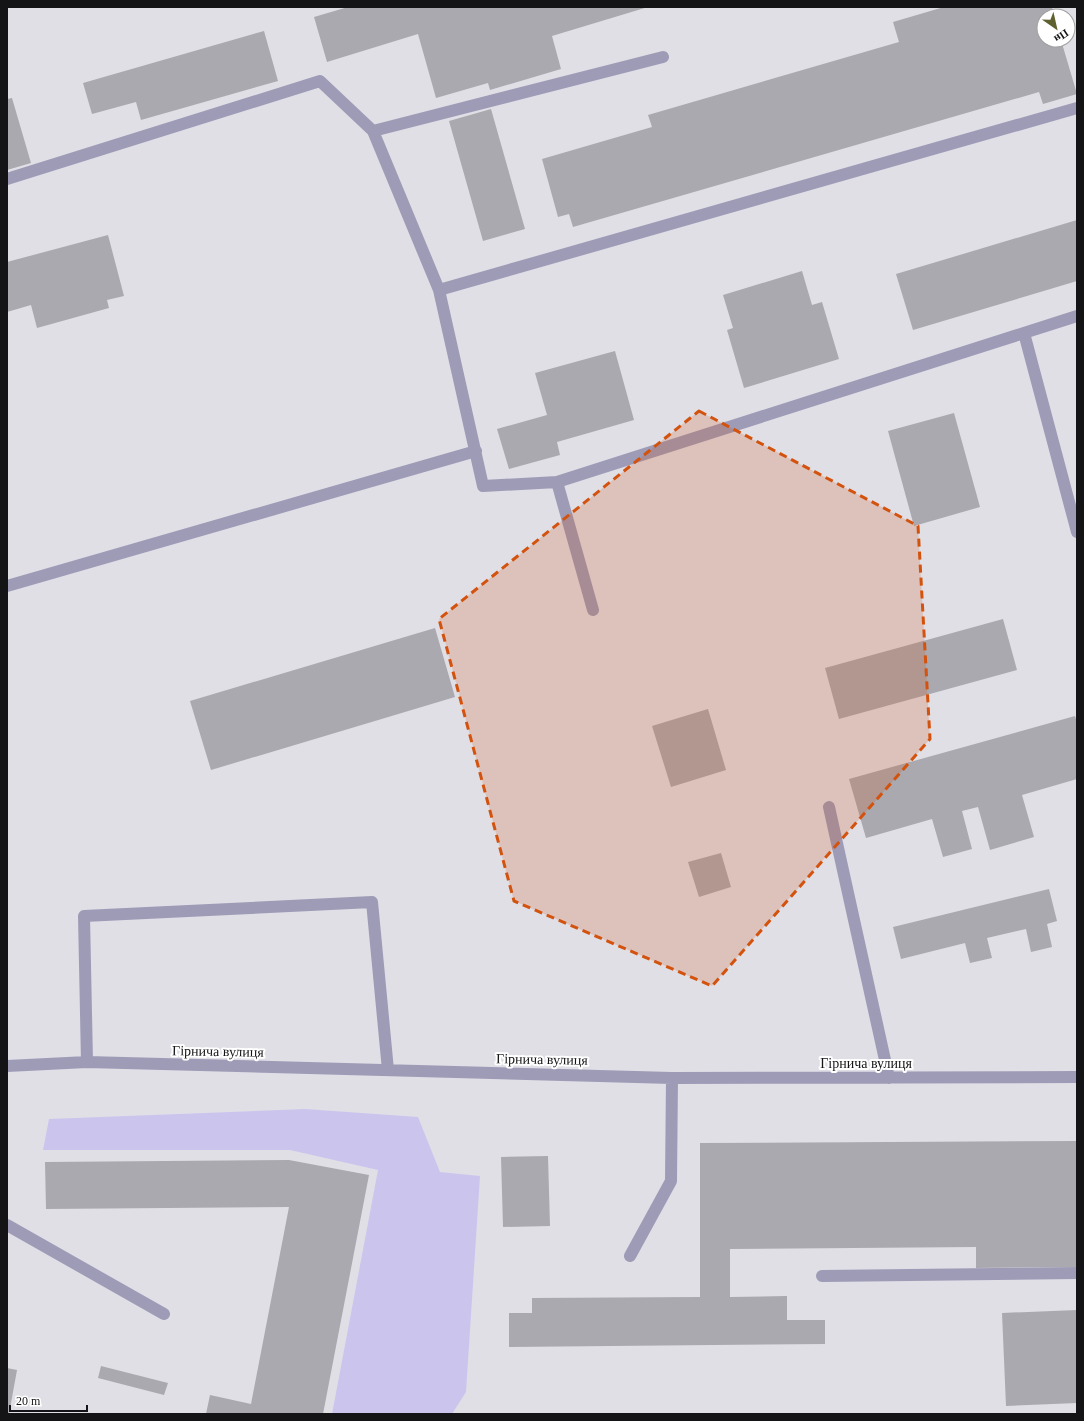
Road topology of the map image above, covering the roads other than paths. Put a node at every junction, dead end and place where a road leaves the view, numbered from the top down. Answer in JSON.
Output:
{"nodes":[{"id":1,"x":663,"y":57,"type":"dead end"},
{"id":2,"x":1077,"y":108,"type":"edge"},
{"id":3,"x":373,"y":131,"type":"junction"},
{"id":4,"x":7,"y":179,"type":"edge"},
{"id":5,"x":440,"y":290,"type":"junction"},
{"id":6,"x":1077,"y":316,"type":"edge"},
{"id":7,"x":1024,"y":333,"type":"junction"},
{"id":8,"x":476,"y":452,"type":"junction"},
{"id":9,"x":557,"y":482,"type":"junction"},
{"id":10,"x":1077,"y":532,"type":"edge"},
{"id":11,"x":7,"y":586,"type":"edge"},
{"id":12,"x":593,"y":610,"type":"dead end"},
{"id":13,"x":829,"y":807,"type":"dead end"},
{"id":14,"x":87,"y":1062,"type":"junction"},
{"id":15,"x":7,"y":1066,"type":"edge"},
{"id":16,"x":388,"y":1070,"type":"junction"},
{"id":17,"x":1077,"y":1077,"type":"edge"},
{"id":18,"x":672,"y":1078,"type":"junction"},
{"id":19,"x":889,"y":1078,"type":"junction"},
{"id":20,"x":7,"y":1225,"type":"edge"},
{"id":21,"x":630,"y":1256,"type":"dead end"},
{"id":22,"x":1077,"y":1273,"type":"edge"},
{"id":23,"x":822,"y":1276,"type":"dead end"},
{"id":24,"x":164,"y":1314,"type":"dead end"}],
"edges":[{"from":1,"to":3,"type":"street"},
{"from":2,"to":5,"type":"street"},
{"from":3,"to":4,"type":"street"},
{"from":3,"to":5,"type":"street"},
{"from":5,"to":8,"type":"street"},
{"from":6,"to":7,"type":"street"},
{"from":7,"to":9,"type":"street"},
{"from":7,"to":10,"type":"street"},
{"from":8,"to":9,"type":"street"},
{"from":8,"to":11,"type":"street"},
{"from":9,"to":12,"type":"street"},
{"from":13,"to":19,"type":"street"},
{"from":14,"to":15,"type":"street","name":"Гірнича вулиця"},
{"from":14,"to":16,"type":"street","name":"Гірнича вулиця"},
{"from":14,"to":16,"type":"street"},
{"from":16,"to":18,"type":"street","name":"Гірнича вулиця"},
{"from":17,"to":19,"type":"street","name":"Гірнича вулиця"},
{"from":18,"to":19,"type":"street","name":"Гірнича вулиця"},
{"from":18,"to":21,"type":"street"},
{"from":20,"to":24,"type":"street"},
{"from":22,"to":23,"type":"street"}]}
